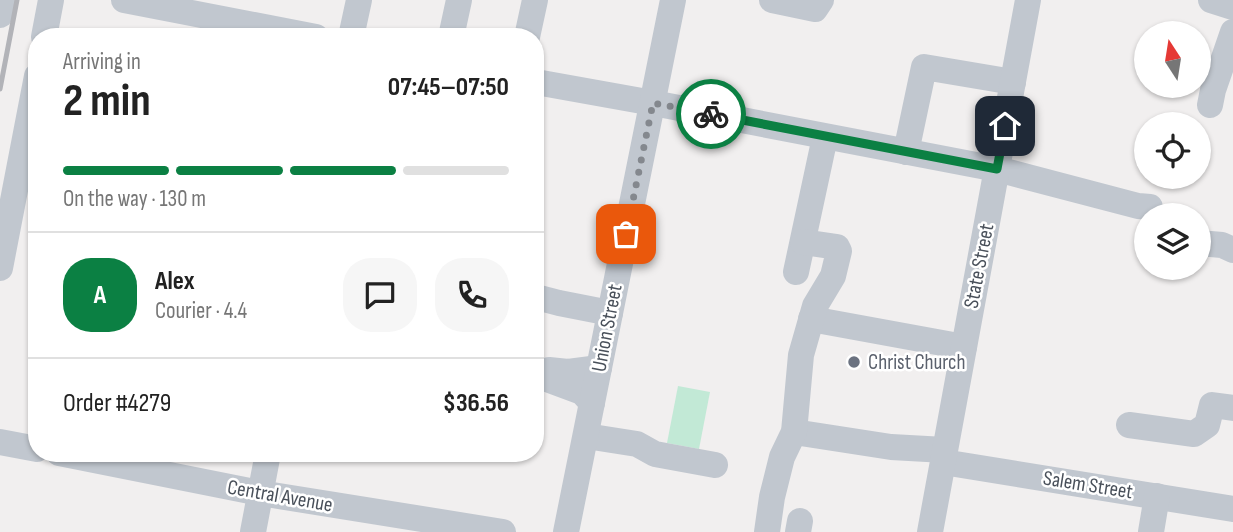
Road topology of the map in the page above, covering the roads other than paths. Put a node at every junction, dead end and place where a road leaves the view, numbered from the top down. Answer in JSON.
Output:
{"nodes":[{"id":1,"x":3,"y":0,"type":"edge"},
{"id":2,"x":51,"y":0,"type":"edge"},
{"id":3,"x":124,"y":0,"type":"edge"},
{"id":4,"x":359,"y":0,"type":"edge"},
{"id":5,"x":459,"y":0,"type":"edge"},
{"id":6,"x":535,"y":0,"type":"edge"},
{"id":7,"x":673,"y":0,"type":"edge"},
{"id":8,"x":772,"y":0,"type":"edge"},
{"id":9,"x":821,"y":0,"type":"edge"},
{"id":10,"x":1028,"y":0,"type":"edge"},
{"id":11,"x":1211,"y":0,"type":"edge"},
{"id":12,"x":1233,"y":7,"type":"edge"},
{"id":13,"x":0,"y":15,"type":"edge"},
{"id":14,"x":46,"y":28,"type":"edge"},
{"id":15,"x":238,"y":28,"type":"edge"},
{"id":16,"x":353,"y":28,"type":"edge"},
{"id":17,"x":453,"y":28,"type":"edge"},
{"id":18,"x":529,"y":28,"type":"edge"},
{"id":19,"x":1233,"y":32,"type":"edge"},
{"id":20,"x":1013,"y":82,"type":"junction"},
{"id":21,"x":544,"y":83,"type":"edge"},
{"id":22,"x":653,"y":103,"type":"junction"},
{"id":23,"x":1210,"y":105,"type":"dead end"},
{"id":24,"x":28,"y":123,"type":"edge"},
{"id":25,"x":825,"y":137,"type":"junction"},
{"id":26,"x":906,"y":152,"type":"junction"},
{"id":27,"x":997,"y":169,"type":"junction"},
{"id":28,"x":1134,"y":205,"type":"edge"},
{"id":29,"x":803,"y":242,"type":"junction"},
{"id":30,"x":1211,"y":245,"type":"edge"},
{"id":31,"x":1233,"y":250,"type":"edge"},
{"id":32,"x":0,"y":268,"type":"edge"},
{"id":33,"x":796,"y":272,"type":"dead end"},
{"id":34,"x":544,"y":299,"type":"edge"},
{"id":35,"x":610,"y":313,"type":"junction"},
{"id":36,"x":811,"y":319,"type":"junction"},
{"id":37,"x":964,"y":347,"type":"junction"},
{"id":38,"x":599,"y":369,"type":"junction"},
{"id":39,"x":544,"y":371,"type":"edge"},
{"id":40,"x":544,"y":377,"type":"edge"},
{"id":41,"x":592,"y":402,"type":"junction"},
{"id":42,"x":1233,"y":408,"type":"edge"},
{"id":43,"x":1129,"y":425,"type":"dead end"},
{"id":44,"x":794,"y":432,"type":"junction"},
{"id":45,"x":586,"y":436,"type":"junction"},
{"id":46,"x":0,"y":442,"type":"edge"},
{"id":47,"x":28,"y":447,"type":"edge"},
{"id":48,"x":944,"y":456,"type":"junction"},
{"id":49,"x":104,"y":462,"type":"edge"},
{"id":50,"x":266,"y":462,"type":"edge"},
{"id":51,"x":715,"y":465,"type":"dead end"},
{"id":52,"x":260,"y":493,"type":"junction"},
{"id":53,"x":1157,"y":496,"type":"junction"},
{"id":54,"x":1233,"y":509,"type":"edge"},
{"id":55,"x":253,"y":532,"type":"edge"},
{"id":56,"x":503,"y":532,"type":"edge"},
{"id":57,"x":566,"y":532,"type":"edge"},
{"id":58,"x":767,"y":532,"type":"edge"},
{"id":59,"x":930,"y":532,"type":"edge"},
{"id":60,"x":1151,"y":532,"type":"edge"}],
"edges":[{"from":1,"to":13,"type":"street"},
{"from":2,"to":14,"type":"street"},
{"from":3,"to":15,"type":"street"},
{"from":4,"to":16,"type":"street"},
{"from":5,"to":17,"type":"street"},
{"from":6,"to":18,"type":"street"},
{"from":7,"to":22,"type":"street","name":"Union Street"},
{"from":8,"to":9,"type":"street"},
{"from":10,"to":20,"type":"street","name":"State Street"},
{"from":11,"to":12,"type":"street"},
{"from":19,"to":23,"type":"street"},
{"from":20,"to":26,"type":"street"},
{"from":20,"to":27,"type":"street","name":"State Street"},
{"from":21,"to":22,"type":"street"},
{"from":22,"to":25,"type":"street"},
{"from":22,"to":35,"type":"street","name":"Union Street"},
{"from":24,"to":32,"type":"street"},
{"from":25,"to":26,"type":"street"},
{"from":25,"to":29,"type":"street"},
{"from":26,"to":27,"type":"street"},
{"from":27,"to":28,"type":"street"},
{"from":27,"to":37,"type":"street","name":"State Street"},
{"from":29,"to":33,"type":"street"},
{"from":29,"to":36,"type":"street"},
{"from":30,"to":31,"type":"street"},
{"from":34,"to":35,"type":"street"},
{"from":35,"to":38,"type":"street","name":"Union Street"},
{"from":36,"to":37,"type":"street"},
{"from":36,"to":44,"type":"street"},
{"from":37,"to":48,"type":"street","name":"State Street"},
{"from":38,"to":39,"type":"street"},
{"from":38,"to":41,"type":"street","name":"Union Street"},
{"from":40,"to":41,"type":"street"},
{"from":41,"to":45,"type":"street","name":"Union Street"},
{"from":42,"to":43,"type":"street"},
{"from":44,"to":48,"type":"street","name":"Salem Street"},
{"from":44,"to":58,"type":"street"},
{"from":45,"to":51,"type":"street"},
{"from":45,"to":57,"type":"street","name":"Union Street"},
{"from":46,"to":47,"type":"street"},
{"from":48,"to":53,"type":"street","name":"Salem Street"},
{"from":48,"to":59,"type":"street","name":"State Street"},
{"from":49,"to":52,"type":"street","name":"Central Avenue"},
{"from":50,"to":52,"type":"street"},
{"from":52,"to":55,"type":"street"},
{"from":52,"to":56,"type":"street","name":"Central Avenue"},
{"from":53,"to":54,"type":"street","name":"Salem Street"},
{"from":53,"to":60,"type":"street"}]}
